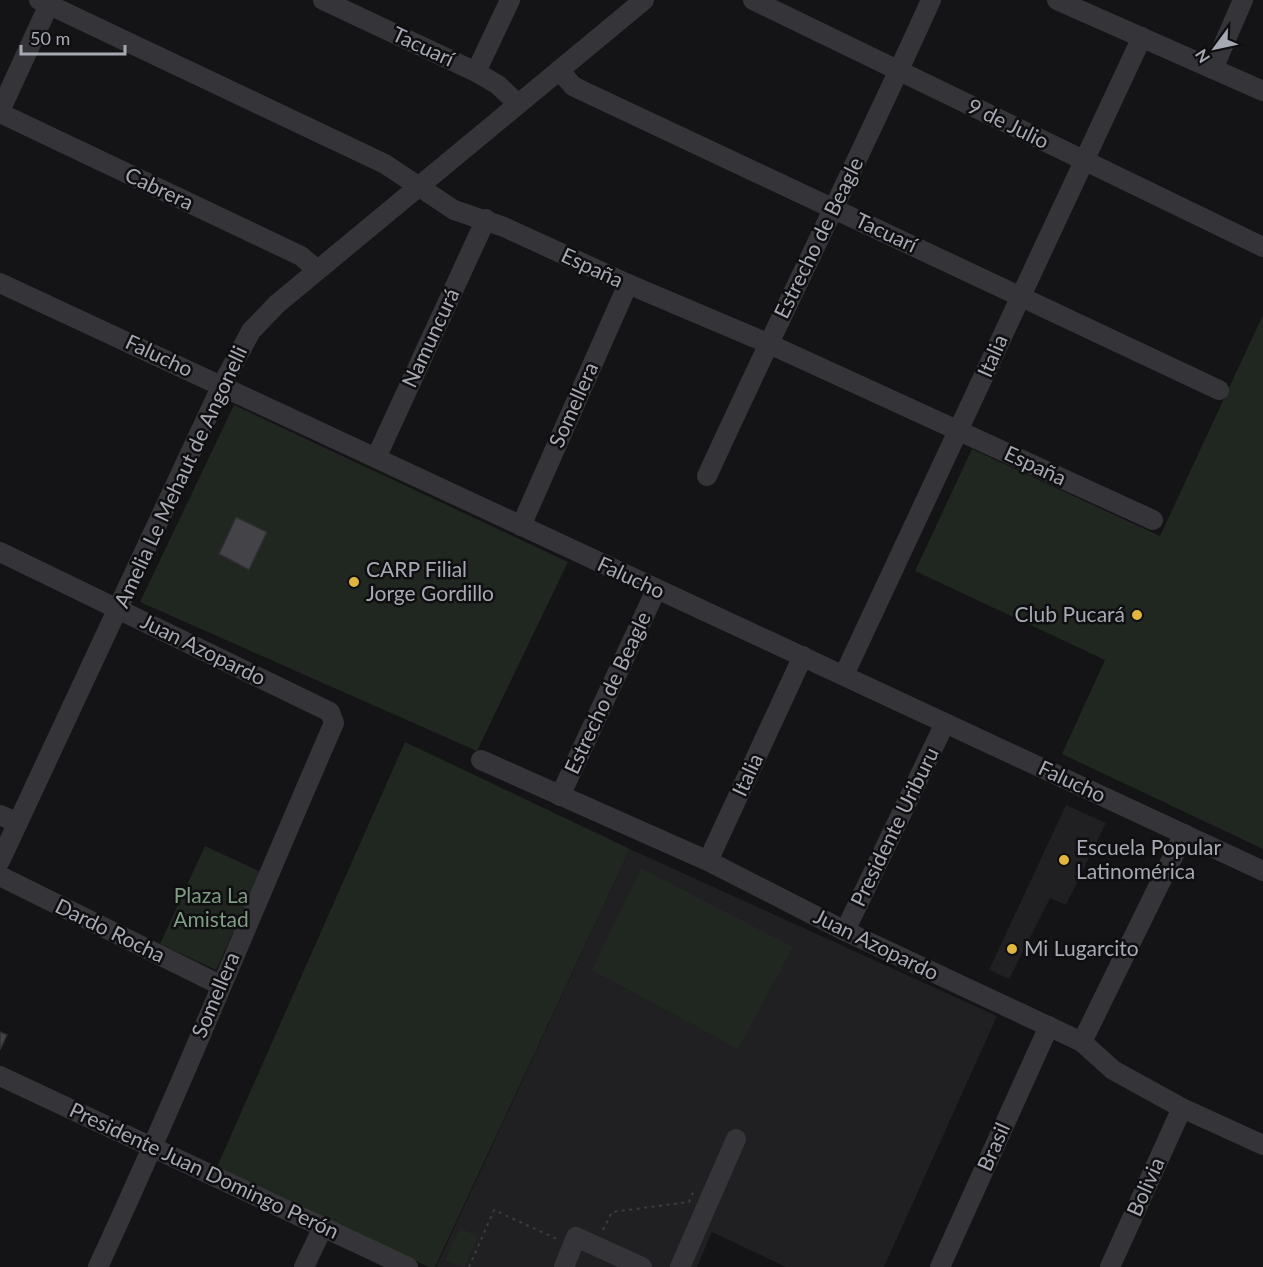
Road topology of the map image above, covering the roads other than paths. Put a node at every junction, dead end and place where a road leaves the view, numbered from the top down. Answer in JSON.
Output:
{"nodes":[{"id":1,"x":323,"y":0,"type":"edge"},
{"id":2,"x":510,"y":0,"type":"edge"},
{"id":3,"x":644,"y":0,"type":"edge"},
{"id":4,"x":753,"y":0,"type":"edge"},
{"id":5,"x":931,"y":0,"type":"edge"},
{"id":6,"x":1056,"y":0,"type":"edge"},
{"id":7,"x":1243,"y":0,"type":"edge"},
{"id":8,"x":46,"y":2,"type":"edge"},
{"id":9,"x":353,"y":6,"type":"edge"},
{"id":10,"x":1142,"y":37,"type":"junction"},
{"id":11,"x":1213,"y":69,"type":"junction"},
{"id":12,"x":559,"y":70,"type":"junction"},
{"id":13,"x":899,"y":70,"type":"junction"},
{"id":14,"x":476,"y":72,"type":"junction"},
{"id":15,"x":1263,"y":91,"type":"edge"},
{"id":16,"x":517,"y":103,"type":"junction"},
{"id":17,"x":0,"y":112,"type":"edge"},
{"id":18,"x":1084,"y":160,"type":"junction"},
{"id":19,"x":417,"y":185,"type":"junction"},
{"id":20,"x":834,"y":209,"type":"junction"},
{"id":21,"x":486,"y":219,"type":"junction"},
{"id":22,"x":1263,"y":247,"type":"edge"},
{"id":23,"x":316,"y":269,"type":"junction"},
{"id":24,"x":0,"y":283,"type":"edge"},
{"id":25,"x":628,"y":284,"type":"junction"},
{"id":26,"x":1020,"y":295,"type":"junction"},
{"id":27,"x":767,"y":344,"type":"junction"},
{"id":28,"x":222,"y":385,"type":"junction"},
{"id":29,"x":1219,"y":390,"type":"dead end"},
{"id":30,"x":959,"y":431,"type":"junction"},
{"id":31,"x":376,"y":458,"type":"junction"},
{"id":32,"x":707,"y":476,"type":"dead end"},
{"id":33,"x":1153,"y":520,"type":"dead end"},
{"id":34,"x":521,"y":526,"type":"junction"},
{"id":35,"x":0,"y":552,"type":"edge"},
{"id":36,"x":656,"y":590,"type":"junction"},
{"id":37,"x":119,"y":608,"type":"junction"},
{"id":38,"x":802,"y":656,"type":"junction"},
{"id":39,"x":844,"y":675,"type":"junction"},
{"id":40,"x":334,"y":723,"type":"joint"},
{"id":41,"x":945,"y":723,"type":"junction"},
{"id":42,"x":481,"y":760,"type":"dead end"},
{"id":43,"x":560,"y":796,"type":"junction"},
{"id":44,"x":9,"y":819,"type":"edge"},
{"id":45,"x":1184,"y":834,"type":"junction"},
{"id":46,"x":0,"y":861,"type":"edge"},
{"id":47,"x":708,"y":861,"type":"junction"},
{"id":48,"x":1263,"y":871,"type":"edge"},
{"id":49,"x":0,"y":876,"type":"edge"},
{"id":50,"x":845,"y":932,"type":"junction"},
{"id":51,"x":220,"y":985,"type":"junction"},
{"id":52,"x":1049,"y":1026,"type":"junction"},
{"id":53,"x":1082,"y":1042,"type":"junction"},
{"id":54,"x":0,"y":1077,"type":"edge"},
{"id":55,"x":1182,"y":1108,"type":"junction"},
{"id":56,"x":736,"y":1139,"type":"dead end"},
{"id":57,"x":1263,"y":1145,"type":"edge"},
{"id":58,"x":154,"y":1147,"type":"junction"},
{"id":59,"x":323,"y":1227,"type":"junction"},
{"id":60,"x":945,"y":1265,"type":"edge"},
{"id":61,"x":98,"y":1267,"type":"edge"},
{"id":62,"x":304,"y":1267,"type":"edge"},
{"id":63,"x":408,"y":1267,"type":"edge"},
{"id":64,"x":564,"y":1267,"type":"edge"},
{"id":65,"x":642,"y":1267,"type":"edge"},
{"id":66,"x":680,"y":1267,"type":"edge"},
{"id":67,"x":1110,"y":1267,"type":"edge"}],
"edges":[{"from":1,"to":9,"type":"street","name":"Tacuarí"},
{"from":2,"to":14,"type":"street"},
{"from":3,"to":12,"type":"street","name":"Amelia Le Mehaut de Angonelli"},
{"from":4,"to":13,"type":"street","name":"9 de Julio"},
{"from":5,"to":13,"type":"street","name":"Estrecho de Beagle"},
{"from":6,"to":10,"type":"street"},
{"from":7,"to":11,"type":"street"},
{"from":8,"to":17,"type":"street"},
{"from":8,"to":19,"type":"street","name":"España"},
{"from":9,"to":14,"type":"street","name":"Tacuarí"},
{"from":10,"to":11,"type":"street"},
{"from":10,"to":18,"type":"street","name":"Italia"},
{"from":11,"to":15,"type":"street"},
{"from":12,"to":16,"type":"street","name":"Amelia Le Mehaut de Angonelli"},
{"from":12,"to":20,"type":"street","name":"Tacuarí"},
{"from":13,"to":18,"type":"street","name":"9 de Julio"},
{"from":13,"to":20,"type":"street","name":"Estrecho de Beagle"},
{"from":14,"to":16,"type":"street","name":"Tacuarí"},
{"from":16,"to":19,"type":"street","name":"Amelia Le Mehaut de Angonelli"},
{"from":17,"to":23,"type":"street","name":"Cabrera"},
{"from":18,"to":22,"type":"street","name":"9 de Julio"},
{"from":18,"to":26,"type":"street","name":"Italia"},
{"from":19,"to":21,"type":"street","name":"España"},
{"from":19,"to":23,"type":"street","name":"Amelia Le Mehaut de Angonelli"},
{"from":20,"to":26,"type":"street","name":"Tacuarí"},
{"from":20,"to":27,"type":"street","name":"Estrecho de Beagle"},
{"from":21,"to":25,"type":"street","name":"España"},
{"from":21,"to":31,"type":"street","name":"Namuncurá"},
{"from":23,"to":28,"type":"street","name":"Amelia Le Mehaut de Angonelli"},
{"from":24,"to":28,"type":"street","name":"Falucho"},
{"from":25,"to":27,"type":"street","name":"España"},
{"from":25,"to":34,"type":"street","name":"Somellera"},
{"from":26,"to":29,"type":"street","name":"Tacuarí"},
{"from":26,"to":30,"type":"street","name":"Italia"},
{"from":27,"to":30,"type":"street","name":"España"},
{"from":27,"to":32,"type":"street","name":"Estrecho de Beagle"},
{"from":28,"to":31,"type":"street","name":"Falucho"},
{"from":28,"to":37,"type":"street","name":"Amelia Le Mehaut de Angonelli"},
{"from":30,"to":33,"type":"street","name":"España"},
{"from":30,"to":39,"type":"street","name":"Italia"},
{"from":31,"to":34,"type":"street","name":"Falucho"},
{"from":34,"to":36,"type":"street","name":"Falucho"},
{"from":35,"to":37,"type":"street","name":"Juan Azopardo"},
{"from":36,"to":38,"type":"street","name":"Falucho"},
{"from":36,"to":43,"type":"street","name":"Estrecho de Beagle"},
{"from":37,"to":40,"type":"street","name":"Juan Azopardo"},
{"from":37,"to":44,"type":"street","name":"Amelia Le Mehaut de Angonelli"},
{"from":38,"to":39,"type":"street","name":"Falucho"},
{"from":38,"to":47,"type":"street","name":"Italia"},
{"from":39,"to":41,"type":"street","name":"Falucho"},
{"from":40,"to":51,"type":"street","name":"Somellera"},
{"from":41,"to":45,"type":"street","name":"Falucho"},
{"from":41,"to":50,"type":"street","name":"Presidente Uriburu"},
{"from":42,"to":43,"type":"street","name":"Juan Azopardo"},
{"from":43,"to":47,"type":"street","name":"Juan Azopardo"},
{"from":44,"to":46,"type":"street","name":"Amelia Le Mehaut de Angonelli"},
{"from":45,"to":48,"type":"street","name":"Falucho"},
{"from":45,"to":53,"type":"street"},
{"from":47,"to":50,"type":"street","name":"Juan Azopardo"},
{"from":49,"to":51,"type":"street","name":"Dardo Rocha"},
{"from":50,"to":52,"type":"street","name":"Juan Azopardo"},
{"from":51,"to":58,"type":"street","name":"Somellera"},
{"from":52,"to":53,"type":"street","name":"Juan Azopardo"},
{"from":52,"to":60,"type":"street","name":"Brasil"},
{"from":53,"to":55,"type":"street","name":"Juan Azopardo"},
{"from":54,"to":58,"type":"street","name":"Presidente Juan Domingo Perón"},
{"from":55,"to":57,"type":"street","name":"Juan Azopardo"},
{"from":55,"to":67,"type":"street","name":"Bolivia"},
{"from":56,"to":66,"type":"street"},
{"from":58,"to":59,"type":"street","name":"Presidente Juan Domingo Perón"},
{"from":58,"to":61,"type":"street","name":"Somellera"},
{"from":59,"to":62,"type":"street"},
{"from":59,"to":63,"type":"street","name":"Presidente Juan Domingo Perón"},
{"from":64,"to":65,"type":"street"}]}
